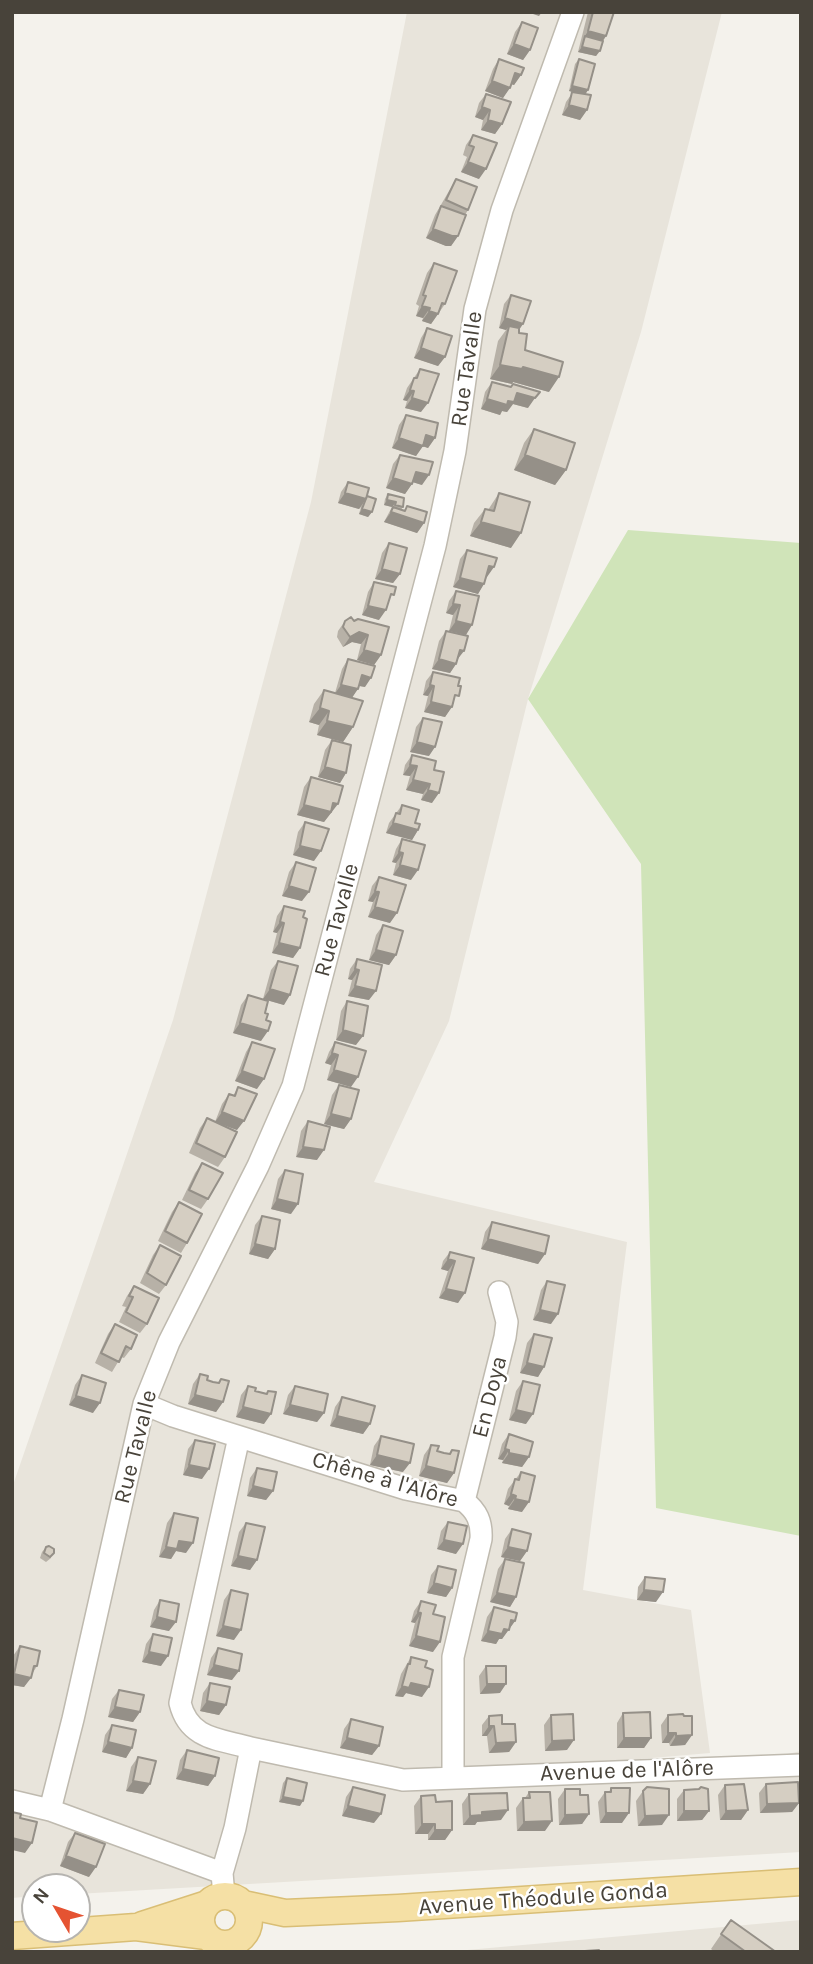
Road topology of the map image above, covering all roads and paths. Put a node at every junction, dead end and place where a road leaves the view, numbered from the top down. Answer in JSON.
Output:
{"nodes":[{"id":1,"x":573,"y":12,"type":"edge"},
{"id":2,"x":499,"y":1292,"type":"dead end"},
{"id":3,"x":144,"y":1404,"type":"junction"},
{"id":4,"x":239,"y":1437,"type":"junction"},
{"id":5,"x":464,"y":1501,"type":"junction"},
{"id":6,"x":251,"y":1748,"type":"junction"},
{"id":7,"x":801,"y":1765,"type":"edge"},
{"id":8,"x":453,"y":1777,"type":"junction"},
{"id":9,"x":12,"y":1801,"type":"edge"},
{"id":10,"x":50,"y":1810,"type":"junction"},
{"id":11,"x":801,"y":1882,"type":"edge"},
{"id":12,"x":224,"y":1894,"type":"junction"},
{"id":13,"x":285,"y":1913,"type":"junction"},
{"id":14,"x":136,"y":1927,"type":"junction"},
{"id":15,"x":12,"y":1936,"type":"edge"},
{"id":16,"x":228,"y":1940,"type":"edge"}],
"edges":[{"from":1,"to":3,"type":"street","name":"Rue Tavalle"},
{"from":2,"to":5,"type":"street","name":"En Doya"},
{"from":3,"to":4,"type":"street","name":"Chêne à l'Alôre"},
{"from":3,"to":10,"type":"street","name":"Rue Tavalle"},
{"from":4,"to":5,"type":"street","name":"Chêne à l'Alôre"},
{"from":4,"to":6,"type":"street"},
{"from":5,"to":8,"type":"street","name":"Chêne à l'Alôre"},
{"from":6,"to":8,"type":"street"},
{"from":6,"to":12,"type":"street"},
{"from":7,"to":8,"type":"street","name":"Avenue de l'Alôre"},
{"from":9,"to":10,"type":"street"},
{"from":10,"to":12,"type":"street"},
{"from":11,"to":13,"type":"main road","name":"Avenue Théodule Gonda"},
{"from":12,"to":13,"type":"main road","name":"Avenue Théodule Gonda"},
{"from":12,"to":14,"type":"main road"},
{"from":12,"to":16,"type":"main road"},
{"from":12,"to":16,"type":"main road"},
{"from":13,"to":16,"type":"main road","name":"Avenue Théodule Gonda"},
{"from":14,"to":15,"type":"main road"},
{"from":14,"to":16,"type":"main road"}]}
